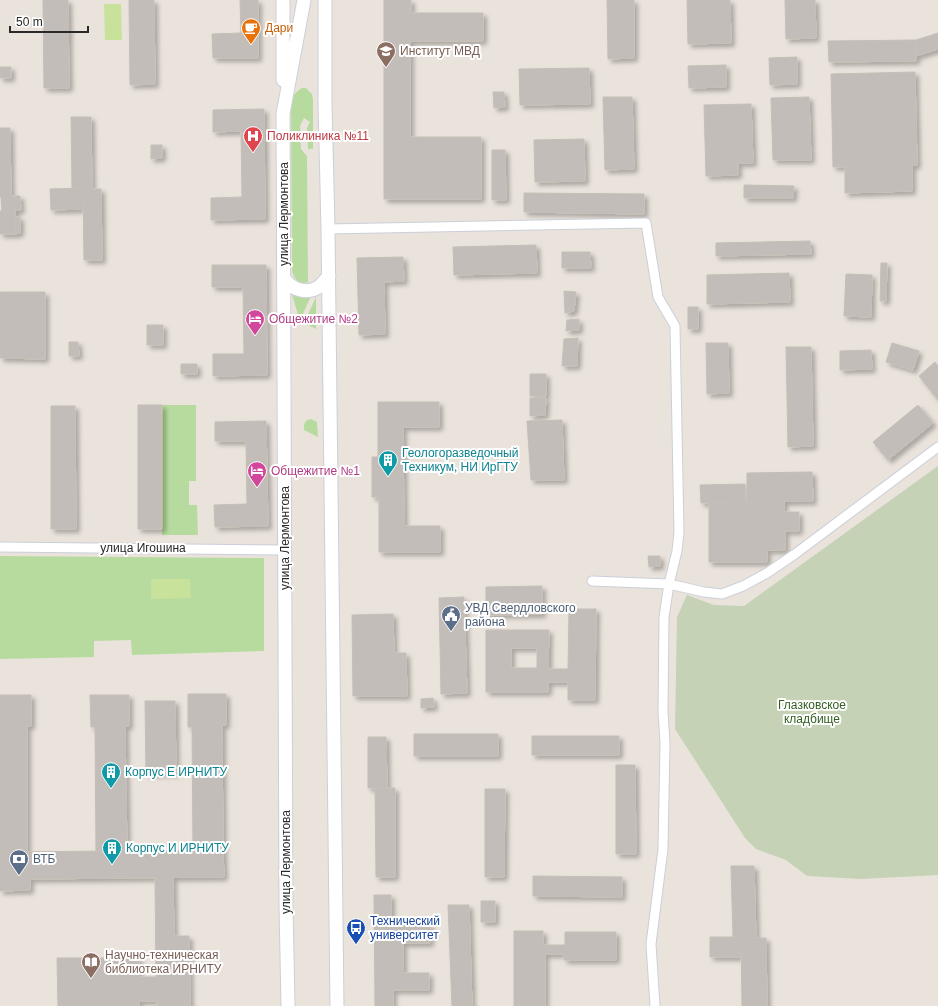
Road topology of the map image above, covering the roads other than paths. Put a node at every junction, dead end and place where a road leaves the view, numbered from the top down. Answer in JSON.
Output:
{"nodes":[{"id":1,"x":283,"y":0,"type":"edge"},
{"id":2,"x":304,"y":0,"type":"edge"},
{"id":3,"x":325,"y":0,"type":"edge"},
{"id":4,"x":283,"y":114,"type":"junction"},
{"id":5,"x":328,"y":229,"type":"junction"},
{"id":6,"x":329,"y":276,"type":"junction"},
{"id":7,"x":284,"y":278,"type":"junction"},
{"id":8,"x":938,"y":447,"type":"edge"},
{"id":9,"x":0,"y":547,"type":"edge"},
{"id":10,"x":285,"y":550,"type":"junction"},
{"id":11,"x":592,"y":581,"type":"dead end"},
{"id":12,"x":669,"y":584,"type":"junction"},
{"id":13,"x":288,"y":1006,"type":"edge"},
{"id":14,"x":337,"y":1006,"type":"edge"},
{"id":15,"x":655,"y":1006,"type":"edge"}],
"edges":[{"from":1,"to":4,"type":"main road"},
{"from":2,"to":4,"type":"main road","name":"улица Лермонтова"},
{"from":3,"to":5,"type":"main road"},
{"from":4,"to":7,"type":"main road","name":"улица Лермонтова"},
{"from":5,"to":6,"type":"main road"},
{"from":5,"to":12,"type":"street"},
{"from":6,"to":7,"type":"main road"},
{"from":6,"to":14,"type":"main road"},
{"from":7,"to":10,"type":"main road","name":"улица Лермонтова"},
{"from":8,"to":12,"type":"street"},
{"from":9,"to":10,"type":"street","name":"улица Игошина"},
{"from":10,"to":13,"type":"main road","name":"улица Лермонтова"},
{"from":11,"to":12,"type":"street"},
{"from":12,"to":15,"type":"street"}]}
